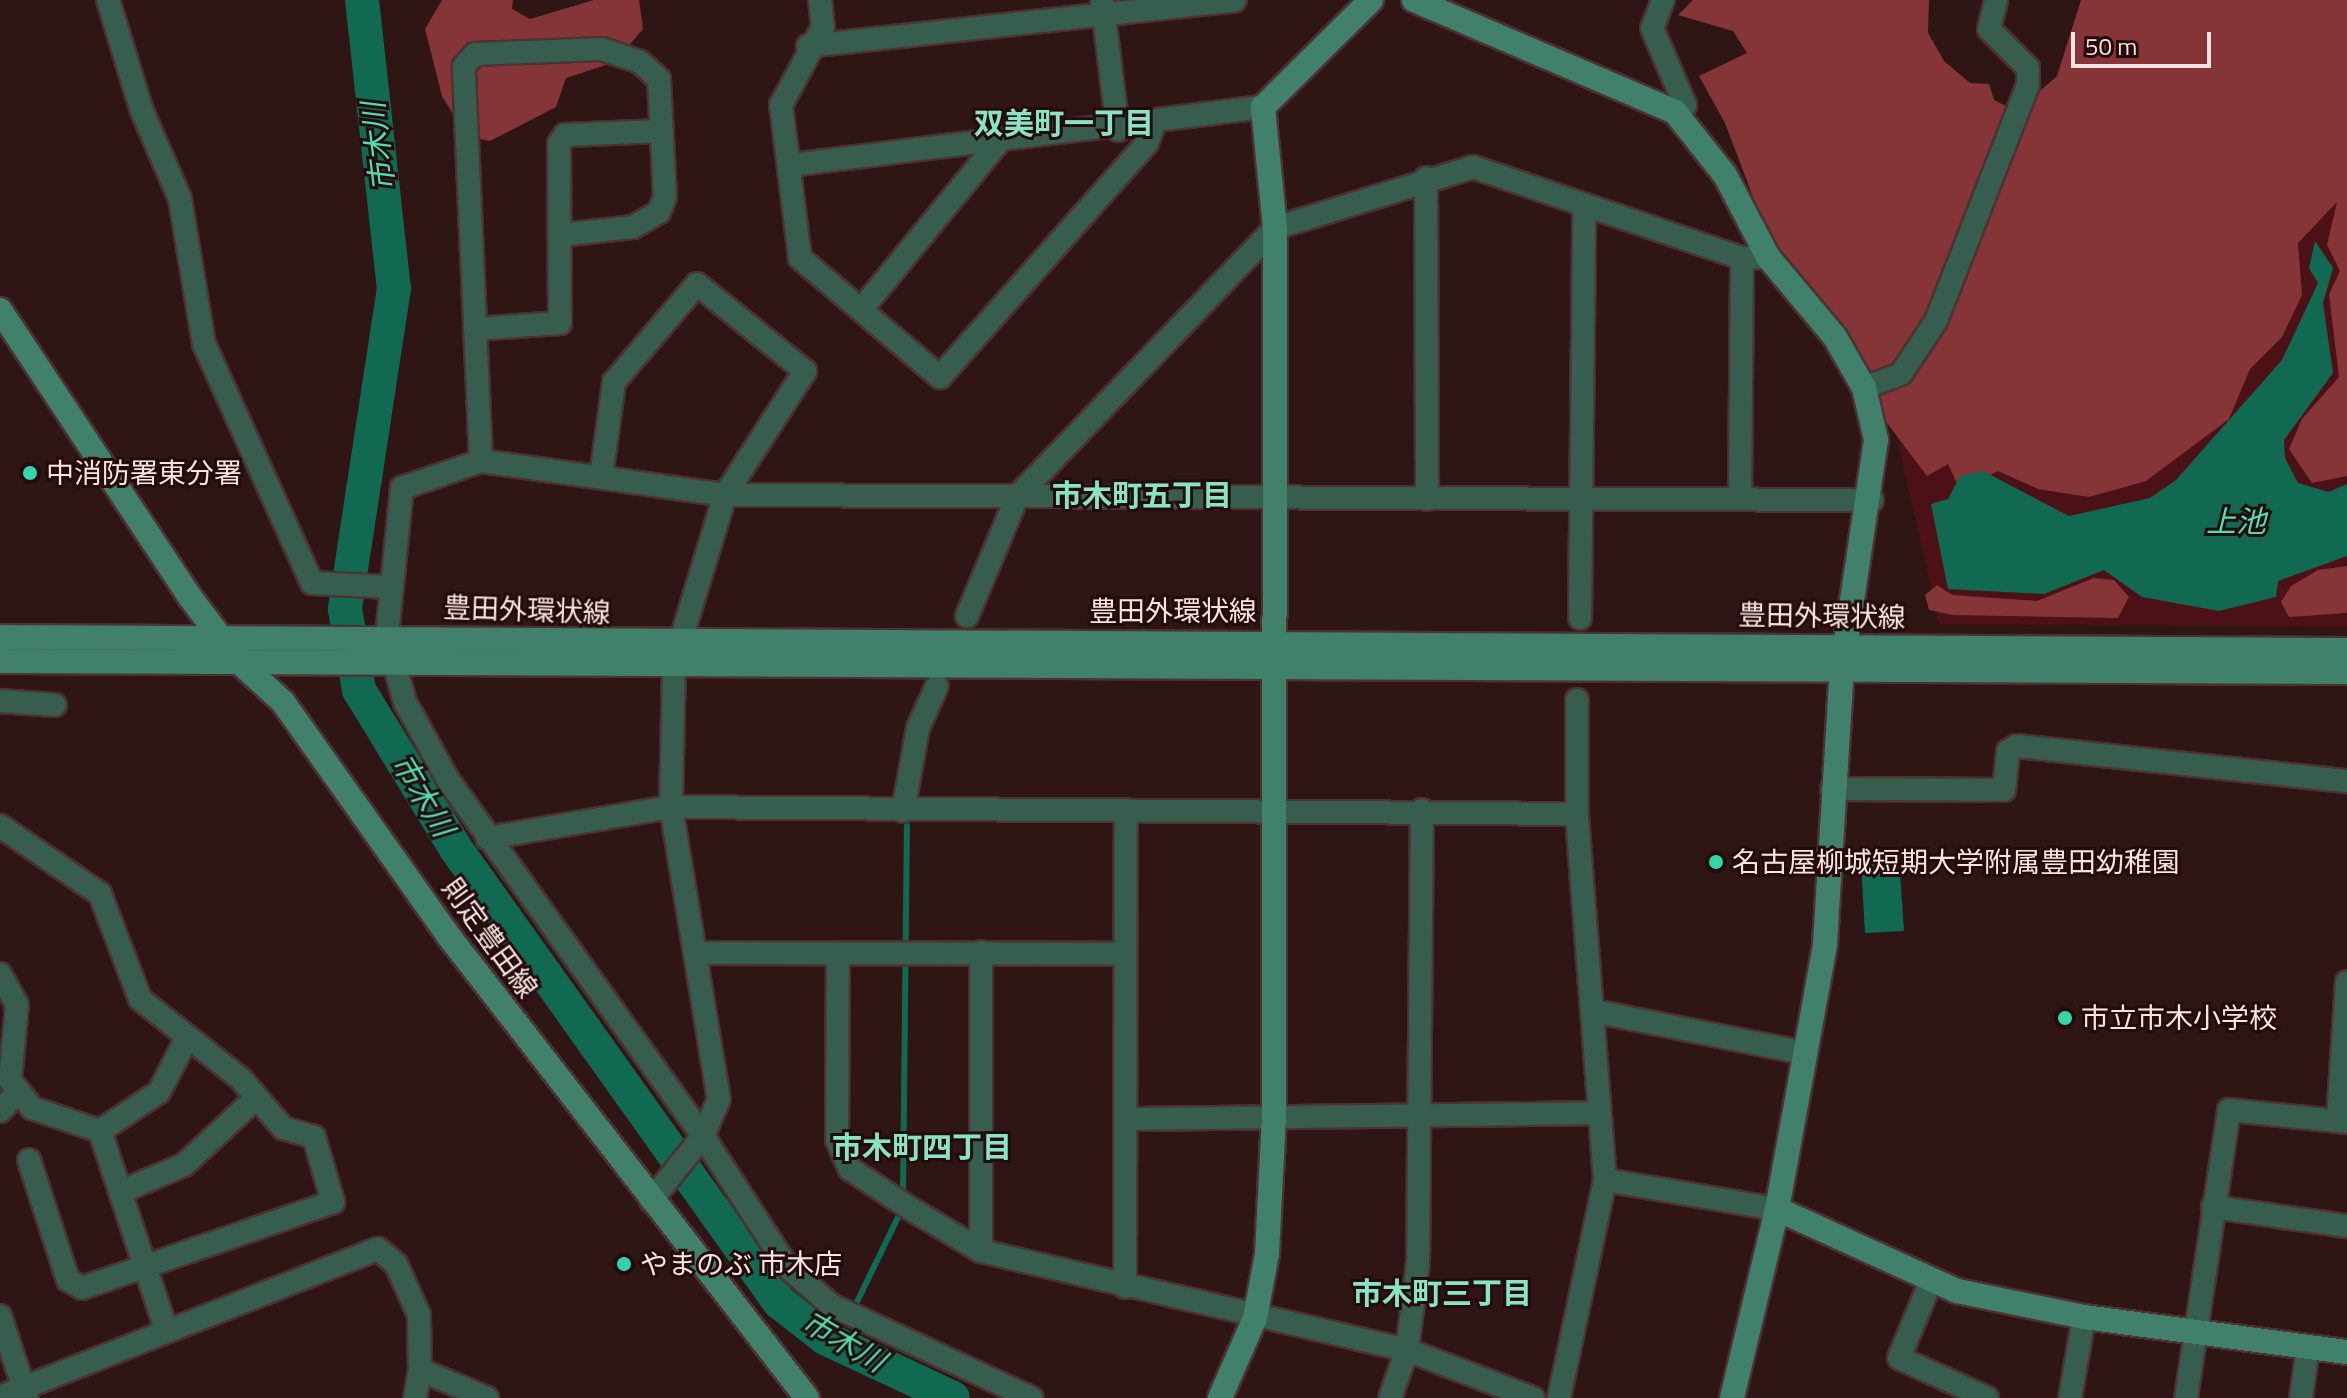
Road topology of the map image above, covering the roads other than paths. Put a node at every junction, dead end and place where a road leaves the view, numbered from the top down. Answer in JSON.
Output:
{"nodes":[{"id":1,"x":108,"y":0,"type":"edge"},
{"id":2,"x":820,"y":0,"type":"edge"},
{"id":3,"x":1235,"y":0,"type":"edge"},
{"id":4,"x":1371,"y":0,"type":"edge"},
{"id":5,"x":1414,"y":0,"type":"edge"},
{"id":6,"x":1663,"y":0,"type":"edge"},
{"id":7,"x":1996,"y":0,"type":"edge"},
{"id":8,"x":1103,"y":6,"type":"edge"},
{"id":9,"x":808,"y":46,"type":"junction"},
{"id":10,"x":1263,"y":107,"type":"junction"},
{"id":11,"x":1675,"y":112,"type":"junction"},
{"id":12,"x":1154,"y":124,"type":"junction"},
{"id":13,"x":1118,"y":130,"type":"junction"},
{"id":14,"x":662,"y":131,"type":"junction"},
{"id":15,"x":997,"y":144,"type":"junction"},
{"id":16,"x":790,"y":165,"type":"junction"},
{"id":17,"x":1426,"y":178,"type":"junction"},
{"id":18,"x":1584,"y":205,"type":"junction"},
{"id":19,"x":1275,"y":228,"type":"junction"},
{"id":20,"x":562,"y":235,"type":"junction"},
{"id":21,"x":1768,"y":257,"type":"junction"},
{"id":22,"x":1742,"y":258,"type":"junction"},
{"id":23,"x":861,"y":310,"type":"junction"},
{"id":24,"x":0,"y":311,"type":"edge"},
{"id":25,"x":475,"y":329,"type":"junction"},
{"id":26,"x":1864,"y":388,"type":"junction"},
{"id":27,"x":481,"y":461,"type":"junction"},
{"id":28,"x":601,"y":477,"type":"junction"},
{"id":29,"x":725,"y":495,"type":"junction"},
{"id":30,"x":1017,"y":497,"type":"junction"},
{"id":31,"x":1580,"y":497,"type":"junction"},
{"id":32,"x":1740,"y":498,"type":"junction"},
{"id":33,"x":1427,"y":499,"type":"junction"},
{"id":34,"x":1273,"y":500,"type":"junction"},
{"id":35,"x":1872,"y":500,"type":"junction"},
{"id":36,"x":381,"y":586,"type":"junction"},
{"id":37,"x":967,"y":616,"type":"dead end"},
{"id":38,"x":1580,"y":618,"type":"dead end"},
{"id":39,"x":219,"y":635,"type":"junction"},
{"id":40,"x":379,"y":635,"type":"junction"},
{"id":41,"x":0,"y":637,"type":"edge"},
{"id":42,"x":2347,"y":650,"type":"edge"},
{"id":43,"x":676,"y":652,"type":"junction"},
{"id":44,"x":1274,"y":654,"type":"junction"},
{"id":45,"x":1843,"y":658,"type":"junction"},
{"id":46,"x":0,"y":661,"type":"edge"},
{"id":47,"x":239,"y":662,"type":"junction"},
{"id":48,"x":387,"y":662,"type":"junction"},
{"id":49,"x":2347,"y":672,"type":"edge"},
{"id":50,"x":937,"y":686,"type":"dead end"},
{"id":51,"x":1577,"y":700,"type":"dead end"},
{"id":52,"x":0,"y":701,"type":"edge"},
{"id":53,"x":55,"y":705,"type":"dead end"},
{"id":54,"x":2347,"y":781,"type":"edge"},
{"id":55,"x":1832,"y":789,"type":"junction"},
{"id":56,"x":671,"y":807,"type":"junction"},
{"id":57,"x":1126,"y":810,"type":"junction"},
{"id":58,"x":1422,"y":810,"type":"junction"},
{"id":59,"x":903,"y":811,"type":"junction"},
{"id":60,"x":1272,"y":811,"type":"junction"},
{"id":61,"x":1577,"y":814,"type":"junction"},
{"id":62,"x":0,"y":826,"type":"edge"},
{"id":63,"x":487,"y":838,"type":"junction"},
{"id":64,"x":981,"y":952,"type":"junction"},
{"id":65,"x":698,"y":953,"type":"junction"},
{"id":66,"x":838,"y":954,"type":"junction"},
{"id":67,"x":1125,"y":954,"type":"junction"},
{"id":68,"x":0,"y":974,"type":"edge"},
{"id":69,"x":2347,"y":982,"type":"edge"},
{"id":70,"x":1593,"y":1011,"type":"junction"},
{"id":71,"x":187,"y":1038,"type":"junction"},
{"id":72,"x":1805,"y":1053,"type":"junction"},
{"id":73,"x":17,"y":1093,"type":"junction"},
{"id":74,"x":255,"y":1099,"type":"junction"},
{"id":75,"x":0,"y":1111,"type":"edge"},
{"id":76,"x":1421,"y":1112,"type":"junction"},
{"id":77,"x":1598,"y":1113,"type":"junction"},
{"id":78,"x":1274,"y":1115,"type":"junction"},
{"id":79,"x":1126,"y":1119,"type":"junction"},
{"id":80,"x":2342,"y":1122,"type":"edge"},
{"id":81,"x":100,"y":1131,"type":"junction"},
{"id":82,"x":703,"y":1136,"type":"junction"},
{"id":83,"x":29,"y":1160,"type":"dead end"},
{"id":84,"x":1605,"y":1180,"type":"junction"},
{"id":85,"x":125,"y":1190,"type":"junction"},
{"id":86,"x":658,"y":1195,"type":"junction"},
{"id":87,"x":2213,"y":1207,"type":"junction"},
{"id":88,"x":1777,"y":1209,"type":"junction"},
{"id":89,"x":2347,"y":1226,"type":"edge"},
{"id":90,"x":981,"y":1251,"type":"junction"},
{"id":91,"x":146,"y":1271,"type":"junction"},
{"id":92,"x":1931,"y":1281,"type":"junction"},
{"id":93,"x":1125,"y":1287,"type":"junction"},
{"id":94,"x":0,"y":1316,"type":"edge"},
{"id":95,"x":2084,"y":1317,"type":"junction"},
{"id":96,"x":1255,"y":1318,"type":"junction"},
{"id":97,"x":166,"y":1329,"type":"junction"},
{"id":98,"x":2196,"y":1332,"type":"junction"},
{"id":99,"x":2308,"y":1347,"type":"junction"},
{"id":100,"x":1407,"y":1350,"type":"junction"},
{"id":101,"x":2347,"y":1352,"type":"edge"},
{"id":102,"x":420,"y":1370,"type":"junction"},
{"id":103,"x":25,"y":1392,"type":"edge"},
{"id":104,"x":0,"y":1397,"type":"edge"},
{"id":105,"x":415,"y":1398,"type":"edge"},
{"id":106,"x":487,"y":1398,"type":"edge"},
{"id":107,"x":807,"y":1398,"type":"edge"},
{"id":108,"x":1031,"y":1398,"type":"edge"},
{"id":109,"x":1220,"y":1398,"type":"edge"},
{"id":110,"x":1390,"y":1398,"type":"edge"},
{"id":111,"x":1533,"y":1398,"type":"edge"},
{"id":112,"x":1559,"y":1398,"type":"edge"},
{"id":113,"x":1732,"y":1398,"type":"edge"},
{"id":114,"x":1987,"y":1398,"type":"edge"},
{"id":115,"x":2070,"y":1398,"type":"edge"},
{"id":116,"x":2186,"y":1398,"type":"edge"},
{"id":117,"x":2301,"y":1398,"type":"edge"}],
"edges":[{"from":1,"to":36,"type":"street"},
{"from":2,"to":9,"type":"street"},
{"from":3,"to":8,"type":"street"},
{"from":4,"to":10,"type":"street"},
{"from":5,"to":11,"type":"street"},
{"from":6,"to":11,"type":"street"},
{"from":7,"to":26,"type":"street"},
{"from":8,"to":9,"type":"street"},
{"from":8,"to":13,"type":"street"},
{"from":9,"to":16,"type":"street"},
{"from":10,"to":12,"type":"street"},
{"from":10,"to":19,"type":"street"},
{"from":11,"to":21,"type":"street"},
{"from":12,"to":13,"type":"street"},
{"from":12,"to":23,"type":"street"},
{"from":13,"to":15,"type":"street"},
{"from":14,"to":20,"type":"street"},
{"from":14,"to":20,"type":"street"},
{"from":14,"to":25,"type":"street"},
{"from":15,"to":16,"type":"street"},
{"from":15,"to":23,"type":"street"},
{"from":16,"to":23,"type":"street"},
{"from":17,"to":18,"type":"street"},
{"from":17,"to":19,"type":"street"},
{"from":17,"to":33,"type":"street"},
{"from":18,"to":22,"type":"street"},
{"from":18,"to":31,"type":"street"},
{"from":19,"to":30,"type":"street"},
{"from":19,"to":34,"type":"street"},
{"from":20,"to":25,"type":"street"},
{"from":21,"to":22,"type":"street"},
{"from":21,"to":26,"type":"street"},
{"from":22,"to":32,"type":"street"},
{"from":24,"to":39,"type":"street","name":"則定豊田線"},
{"from":25,"to":27,"type":"street"},
{"from":26,"to":35,"type":"street"},
{"from":27,"to":28,"type":"street"},
{"from":27,"to":36,"type":"street"},
{"from":28,"to":29,"type":"street"},
{"from":28,"to":29,"type":"street"},
{"from":29,"to":30,"type":"street"},
{"from":29,"to":43,"type":"street"},
{"from":30,"to":34,"type":"street"},
{"from":30,"to":37,"type":"street"},
{"from":31,"to":32,"type":"street"},
{"from":31,"to":33,"type":"street"},
{"from":31,"to":38,"type":"street"},
{"from":32,"to":35,"type":"street"},
{"from":33,"to":34,"type":"street"},
{"from":34,"to":44,"type":"street"},
{"from":35,"to":45,"type":"street"},
{"from":36,"to":40,"type":"street"},
{"from":39,"to":40,"type":"street","name":"豊田外環状線"},
{"from":39,"to":41,"type":"street","name":"豊田外環状線"},
{"from":39,"to":47,"type":"street","name":"則定豊田線"},
{"from":40,"to":43,"type":"street","name":"豊田外環状線"},
{"from":42,"to":45,"type":"street","name":"豊田外環状線"},
{"from":43,"to":44,"type":"street","name":"豊田外環状線"},
{"from":43,"to":48,"type":"street","name":"豊田外環状線"},
{"from":43,"to":56,"type":"street"},
{"from":44,"to":45,"type":"street","name":"豊田外環状線"},
{"from":44,"to":60,"type":"street"},
{"from":45,"to":49,"type":"street","name":"豊田外環状線"},
{"from":45,"to":55,"type":"street"},
{"from":46,"to":47,"type":"street","name":"豊田外環状線"},
{"from":47,"to":48,"type":"street","name":"豊田外環状線"},
{"from":47,"to":86,"type":"street","name":"則定豊田線"},
{"from":48,"to":63,"type":"street"},
{"from":50,"to":59,"type":"street"},
{"from":51,"to":61,"type":"street"},
{"from":52,"to":53,"type":"street"},
{"from":54,"to":55,"type":"street"},
{"from":55,"to":72,"type":"street"},
{"from":56,"to":59,"type":"street"},
{"from":56,"to":63,"type":"street"},
{"from":56,"to":65,"type":"street"},
{"from":57,"to":59,"type":"street"},
{"from":57,"to":60,"type":"street"},
{"from":57,"to":67,"type":"street"},
{"from":58,"to":60,"type":"street"},
{"from":58,"to":61,"type":"street"},
{"from":58,"to":76,"type":"street"},
{"from":60,"to":78,"type":"street"},
{"from":61,"to":70,"type":"street"},
{"from":62,"to":71,"type":"street"},
{"from":63,"to":82,"type":"street"},
{"from":64,"to":66,"type":"street"},
{"from":64,"to":67,"type":"street"},
{"from":64,"to":90,"type":"street"},
{"from":65,"to":66,"type":"street"},
{"from":65,"to":82,"type":"street"},
{"from":66,"to":90,"type":"street"},
{"from":67,"to":79,"type":"street"},
{"from":68,"to":73,"type":"street"},
{"from":69,"to":80,"type":"street"},
{"from":70,"to":72,"type":"street"},
{"from":70,"to":77,"type":"street"},
{"from":71,"to":74,"type":"street"},
{"from":71,"to":81,"type":"street"},
{"from":72,"to":88,"type":"street"},
{"from":73,"to":75,"type":"street"},
{"from":73,"to":81,"type":"street"},
{"from":74,"to":85,"type":"street"},
{"from":74,"to":91,"type":"street"},
{"from":76,"to":77,"type":"street"},
{"from":76,"to":78,"type":"street"},
{"from":76,"to":100,"type":"street"},
{"from":77,"to":84,"type":"street"},
{"from":78,"to":79,"type":"street"},
{"from":78,"to":96,"type":"street"},
{"from":79,"to":93,"type":"street"},
{"from":80,"to":87,"type":"street"},
{"from":81,"to":85,"type":"street"},
{"from":82,"to":86,"type":"street"},
{"from":82,"to":108,"type":"street"},
{"from":83,"to":91,"type":"street"},
{"from":84,"to":88,"type":"street"},
{"from":84,"to":112,"type":"street"},
{"from":85,"to":91,"type":"street"},
{"from":86,"to":107,"type":"street","name":"則定豊田線"},
{"from":87,"to":89,"type":"street"},
{"from":87,"to":98,"type":"street"},
{"from":88,"to":92,"type":"street"},
{"from":88,"to":113,"type":"street"},
{"from":90,"to":93,"type":"street"},
{"from":91,"to":97,"type":"street"},
{"from":92,"to":95,"type":"street"},
{"from":92,"to":114,"type":"street"},
{"from":93,"to":96,"type":"street"},
{"from":94,"to":103,"type":"street"},
{"from":95,"to":98,"type":"street"},
{"from":95,"to":115,"type":"street"},
{"from":96,"to":100,"type":"street"},
{"from":96,"to":109,"type":"street"},
{"from":97,"to":102,"type":"street"},
{"from":97,"to":103,"type":"street"},
{"from":98,"to":99,"type":"street"},
{"from":98,"to":116,"type":"street"},
{"from":99,"to":101,"type":"street"},
{"from":99,"to":117,"type":"street"},
{"from":100,"to":110,"type":"street"},
{"from":100,"to":111,"type":"street"},
{"from":102,"to":105,"type":"street"},
{"from":102,"to":106,"type":"street"},
{"from":103,"to":104,"type":"street"}]}
